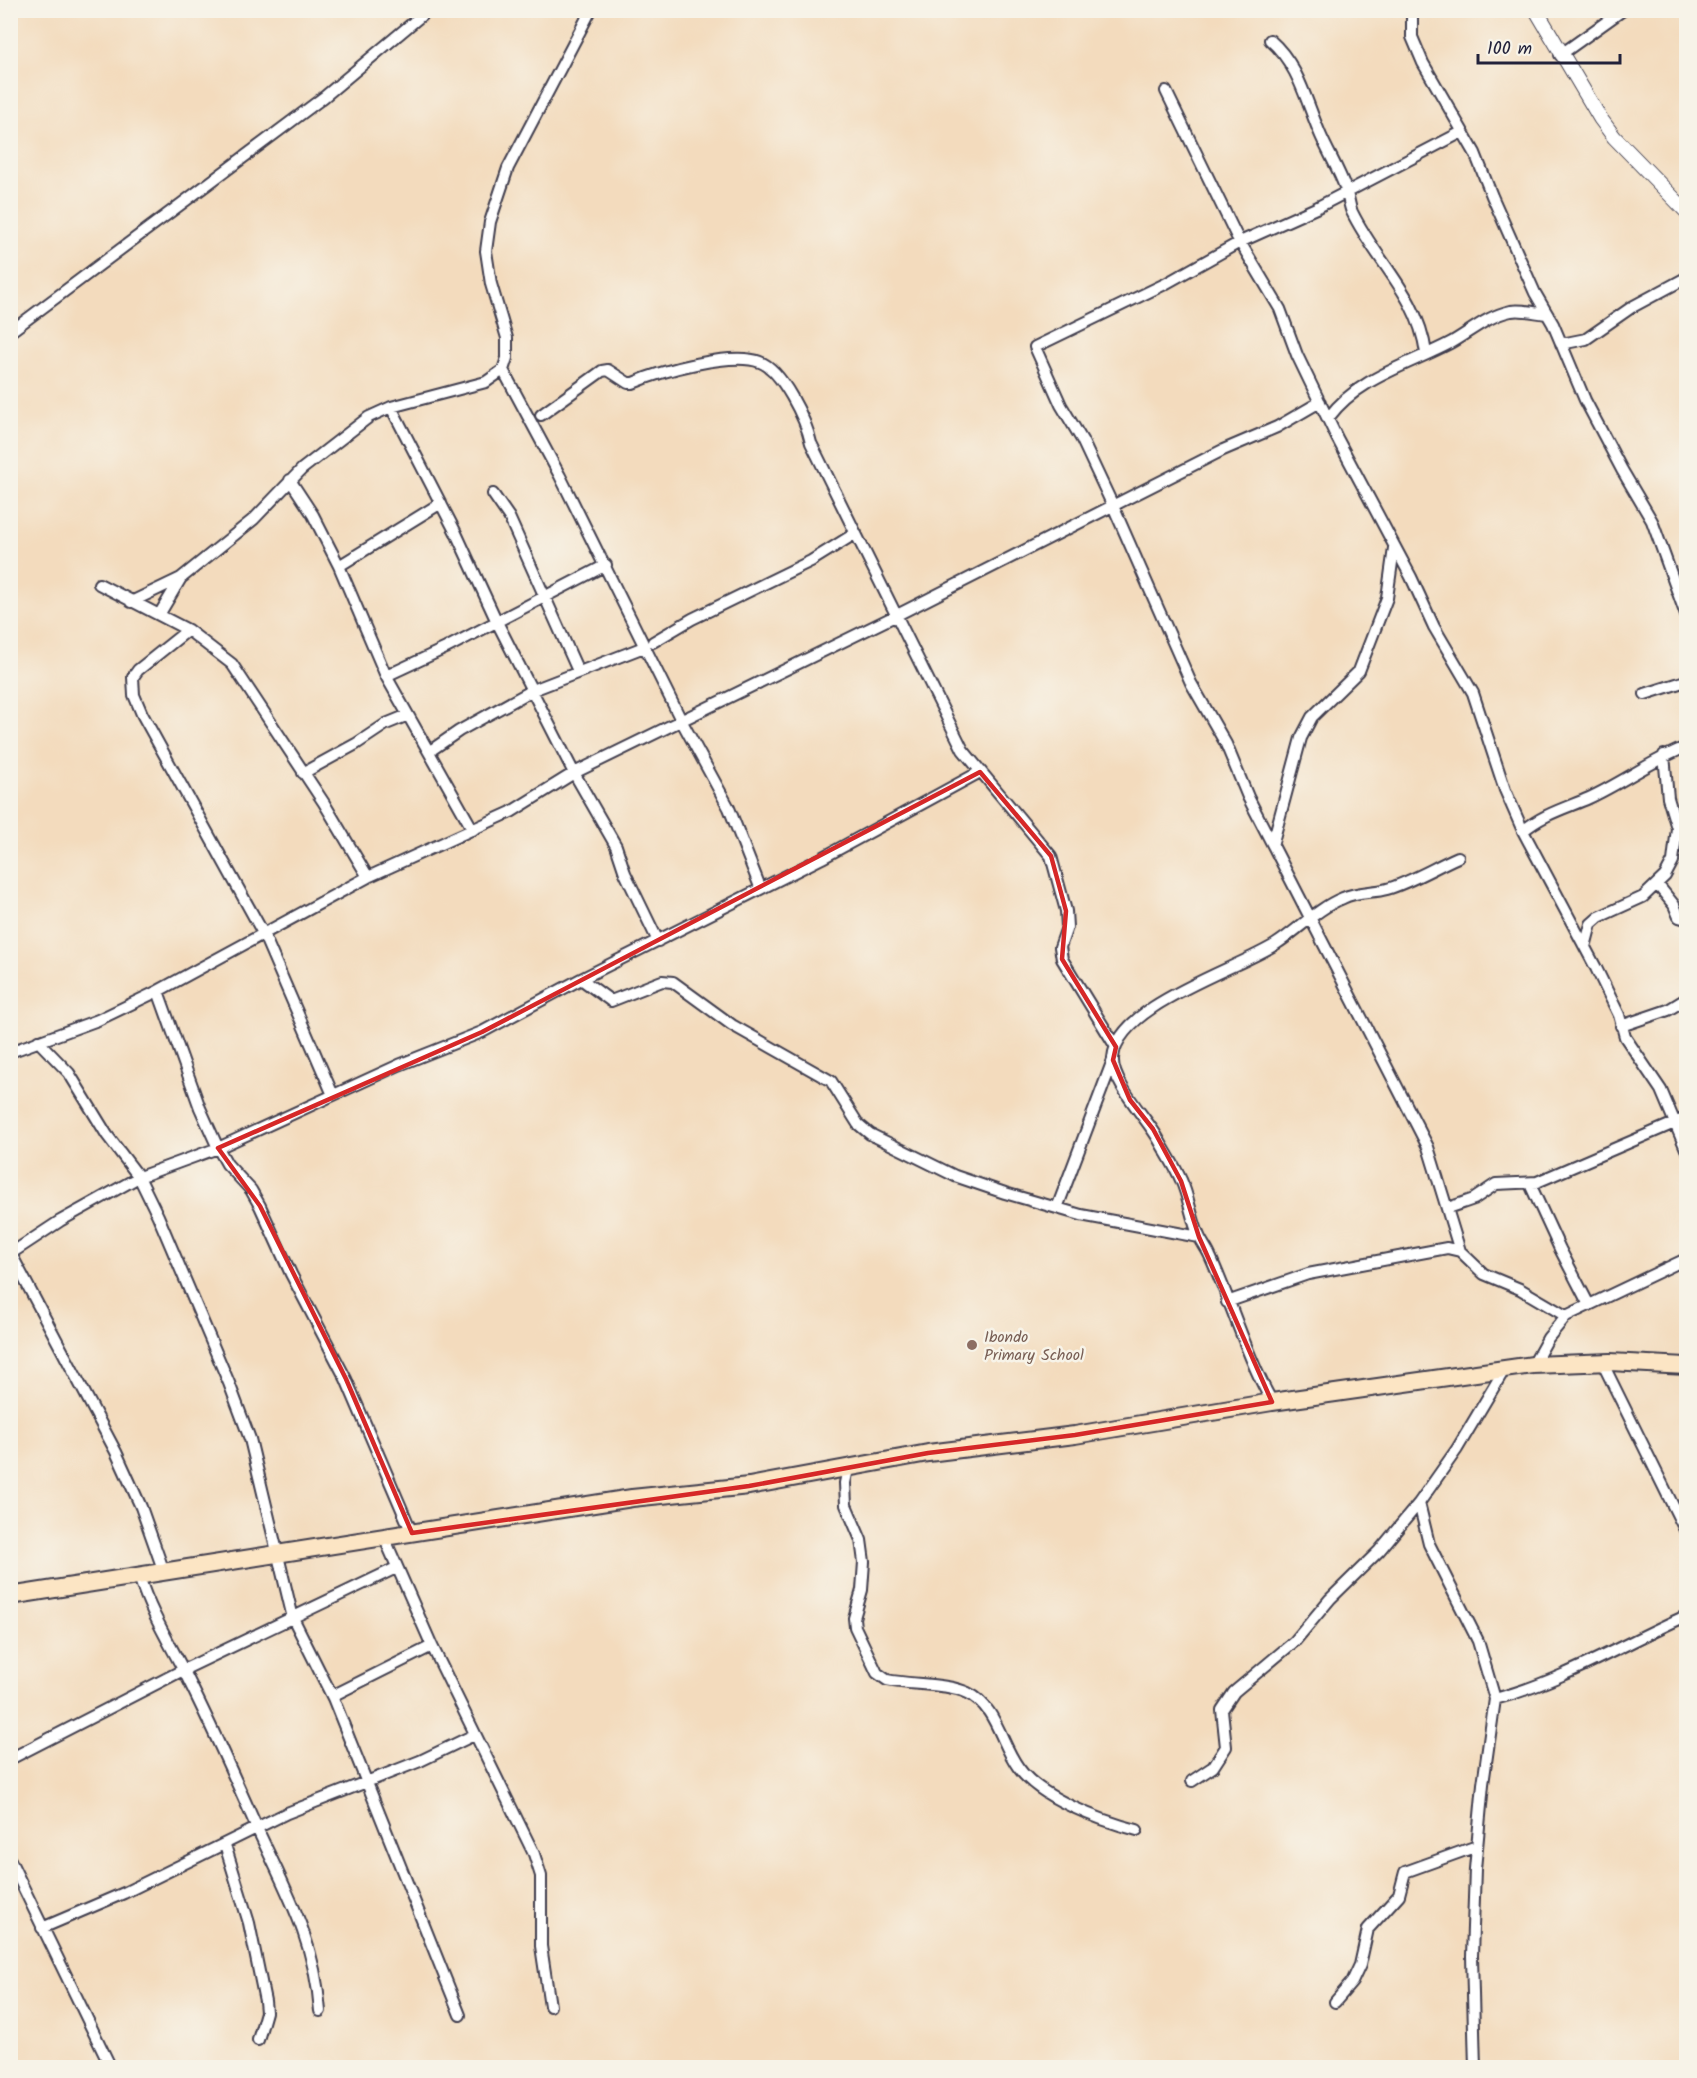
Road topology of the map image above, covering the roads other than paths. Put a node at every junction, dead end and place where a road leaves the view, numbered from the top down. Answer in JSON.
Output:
{"nodes":[{"id":1,"x":428,"y":10,"type":"edge"},
{"id":2,"x":591,"y":10,"type":"edge"},
{"id":3,"x":1412,"y":10,"type":"edge"},
{"id":4,"x":1536,"y":10,"type":"edge"},
{"id":5,"x":1623,"y":10,"type":"edge"},
{"id":6,"x":1270,"y":40,"type":"dead end"},
{"id":7,"x":1560,"y":55,"type":"junction"},
{"id":8,"x":1166,"y":91,"type":"dead end"},
{"id":9,"x":1462,"y":132,"type":"junction"},
{"id":10,"x":1346,"y":190,"type":"junction"},
{"id":11,"x":1686,"y":211,"type":"edge"},
{"id":12,"x":1240,"y":242,"type":"junction"},
{"id":13,"x":1686,"y":278,"type":"edge"},
{"id":14,"x":1547,"y":314,"type":"junction"},
{"id":15,"x":10,"y":332,"type":"edge"},
{"id":16,"x":1561,"y":344,"type":"junction"},
{"id":17,"x":1426,"y":353,"type":"junction"},
{"id":18,"x":503,"y":370,"type":"junction"},
{"id":19,"x":1320,"y":402,"type":"junction"},
{"id":20,"x":391,"y":407,"type":"junction"},
{"id":21,"x":541,"y":415,"type":"dead end"},
{"id":22,"x":1329,"y":417,"type":"junction"},
{"id":23,"x":290,"y":480,"type":"junction"},
{"id":24,"x":493,"y":494,"type":"dead end"},
{"id":25,"x":441,"y":503,"type":"junction"},
{"id":26,"x":1113,"y":506,"type":"junction"},
{"id":27,"x":856,"y":533,"type":"junction"},
{"id":28,"x":1394,"y":547,"type":"junction"},
{"id":29,"x":606,"y":565,"type":"junction"},
{"id":30,"x":339,"y":566,"type":"junction"},
{"id":31,"x":181,"y":578,"type":"junction"},
{"id":32,"x":99,"y":584,"type":"dead end"},
{"id":33,"x":544,"y":597,"type":"junction"},
{"id":34,"x":131,"y":602,"type":"junction"},
{"id":35,"x":159,"y":615,"type":"junction"},
{"id":36,"x":1686,"y":615,"type":"edge"},
{"id":37,"x":894,"y":616,"type":"junction"},
{"id":38,"x":497,"y":622,"type":"junction"},
{"id":39,"x":188,"y":630,"type":"junction"},
{"id":40,"x":649,"y":645,"type":"junction"},
{"id":41,"x":578,"y":671,"type":"junction"},
{"id":42,"x":386,"y":676,"type":"junction"},
{"id":43,"x":1686,"y":681,"type":"edge"},
{"id":44,"x":532,"y":690,"type":"junction"},
{"id":45,"x":1645,"y":694,"type":"dead end"},
{"id":46,"x":408,"y":715,"type":"junction"},
{"id":47,"x":681,"y":720,"type":"junction"},
{"id":48,"x":1686,"y":747,"type":"edge"},
{"id":49,"x":430,"y":751,"type":"junction"},
{"id":50,"x":1664,"y":755,"type":"junction"},
{"id":51,"x":980,"y":771,"type":"junction"},
{"id":52,"x":303,"y":773,"type":"junction"},
{"id":53,"x":574,"y":773,"type":"junction"},
{"id":54,"x":473,"y":830,"type":"junction"},
{"id":55,"x":1523,"y":831,"type":"junction"},
{"id":56,"x":1273,"y":842,"type":"junction"},
{"id":57,"x":1458,"y":857,"type":"dead end"},
{"id":58,"x":368,"y":877,"type":"junction"},
{"id":59,"x":1657,"y":884,"type":"junction"},
{"id":60,"x":760,"y":887,"type":"junction"},
{"id":61,"x":1312,"y":919,"type":"junction"},
{"id":62,"x":1686,"y":919,"type":"edge"},
{"id":63,"x":263,"y":933,"type":"junction"},
{"id":64,"x":658,"y":941,"type":"junction"},
{"id":65,"x":1585,"y":947,"type":"junction"},
{"id":66,"x":581,"y":979,"type":"junction"},
{"id":67,"x":158,"y":990,"type":"junction"},
{"id":68,"x":1686,"y":999,"type":"edge"},
{"id":69,"x":1621,"y":1026,"type":"junction"},
{"id":70,"x":38,"y":1041,"type":"junction"},
{"id":71,"x":1116,"y":1047,"type":"junction"},
{"id":72,"x":10,"y":1052,"type":"edge"},
{"id":73,"x":1113,"y":1059,"type":"junction"},
{"id":74,"x":333,"y":1095,"type":"junction"},
{"id":75,"x":1686,"y":1118,"type":"edge"},
{"id":76,"x":1675,"y":1123,"type":"junction"},
{"id":77,"x":218,"y":1148,"type":"junction"},
{"id":78,"x":1686,"y":1149,"type":"edge"},
{"id":79,"x":139,"y":1177,"type":"junction"},
{"id":80,"x":1530,"y":1184,"type":"junction"},
{"id":81,"x":1058,"y":1208,"type":"junction"},
{"id":82,"x":1448,"y":1208,"type":"junction"},
{"id":83,"x":1199,"y":1237,"type":"junction"},
{"id":84,"x":1460,"y":1251,"type":"junction"},
{"id":85,"x":1686,"y":1259,"type":"edge"},
{"id":86,"x":1227,"y":1302,"type":"junction"},
{"id":87,"x":1589,"y":1305,"type":"junction"},
{"id":88,"x":1566,"y":1316,"type":"junction"},
{"id":89,"x":1602,"y":1362,"type":"junction"},
{"id":90,"x":1533,"y":1365,"type":"junction"},
{"id":91,"x":1686,"y":1366,"type":"edge"},
{"id":92,"x":1504,"y":1370,"type":"junction"},
{"id":93,"x":1272,"y":1402,"type":"junction"},
{"id":94,"x":848,"y":1469,"type":"junction"},
{"id":95,"x":1419,"y":1503,"type":"junction"},
{"id":96,"x":1686,"y":1532,"type":"edge"},
{"id":97,"x":412,"y":1533,"type":"junction"},
{"id":98,"x":384,"y":1537,"type":"junction"},
{"id":99,"x":276,"y":1554,"type":"junction"},
{"id":100,"x":396,"y":1568,"type":"junction"},
{"id":101,"x":164,"y":1572,"type":"junction"},
{"id":102,"x":139,"y":1576,"type":"junction"},
{"id":103,"x":10,"y":1596,"type":"edge"},
{"id":104,"x":1686,"y":1616,"type":"edge"},
{"id":105,"x":293,"y":1618,"type":"junction"},
{"id":106,"x":432,"y":1646,"type":"junction"},
{"id":107,"x":183,"y":1670,"type":"junction"},
{"id":108,"x":332,"y":1696,"type":"junction"},
{"id":109,"x":1495,"y":1699,"type":"junction"},
{"id":110,"x":474,"y":1735,"type":"junction"},
{"id":111,"x":10,"y":1760,"type":"edge"},
{"id":112,"x":1192,"y":1781,"type":"dead end"},
{"id":113,"x":367,"y":1782,"type":"junction"},
{"id":114,"x":257,"y":1828,"type":"junction"},
{"id":115,"x":1137,"y":1830,"type":"dead end"},
{"id":116,"x":225,"y":1845,"type":"junction"},
{"id":117,"x":1477,"y":1845,"type":"junction"},
{"id":118,"x":10,"y":1860,"type":"edge"},
{"id":119,"x":42,"y":1928,"type":"junction"},
{"id":120,"x":1335,"y":2002,"type":"dead end"},
{"id":121,"x":550,"y":2006,"type":"dead end"},
{"id":122,"x":320,"y":2011,"type":"dead end"},
{"id":123,"x":460,"y":2015,"type":"dead end"},
{"id":124,"x":258,"y":2040,"type":"dead end"},
{"id":125,"x":111,"y":2067,"type":"edge"},
{"id":126,"x":1475,"y":2067,"type":"edge"}],
"edges":[{"from":1,"to":15,"type":"street"},
{"from":2,"to":18,"type":"street"},
{"from":3,"to":9,"type":"street"},
{"from":4,"to":7,"type":"street"},
{"from":5,"to":7,"type":"street"},
{"from":6,"to":10,"type":"street"},
{"from":7,"to":11,"type":"street"},
{"from":8,"to":12,"type":"street"},
{"from":9,"to":10,"type":"street"},
{"from":9,"to":14,"type":"street"},
{"from":10,"to":12,"type":"street"},
{"from":10,"to":17,"type":"street"},
{"from":12,"to":19,"type":"street"},
{"from":12,"to":26,"type":"street"},
{"from":13,"to":16,"type":"street"},
{"from":14,"to":16,"type":"street"},
{"from":14,"to":17,"type":"street"},
{"from":16,"to":36,"type":"street"},
{"from":17,"to":22,"type":"street"},
{"from":18,"to":20,"type":"street"},
{"from":18,"to":29,"type":"street"},
{"from":19,"to":22,"type":"street"},
{"from":19,"to":26,"type":"street"},
{"from":20,"to":23,"type":"street"},
{"from":20,"to":25,"type":"street"},
{"from":21,"to":27,"type":"street"},
{"from":22,"to":28,"type":"street"},
{"from":23,"to":30,"type":"street"},
{"from":23,"to":31,"type":"street"},
{"from":24,"to":33,"type":"street"},
{"from":25,"to":30,"type":"street"},
{"from":25,"to":38,"type":"street"},
{"from":26,"to":37,"type":"street"},
{"from":26,"to":56,"type":"street"},
{"from":27,"to":37,"type":"street"},
{"from":27,"to":40,"type":"street"},
{"from":28,"to":55,"type":"street"},
{"from":28,"to":56,"type":"street"},
{"from":29,"to":33,"type":"street"},
{"from":29,"to":40,"type":"street"},
{"from":30,"to":42,"type":"street"},
{"from":31,"to":34,"type":"street"},
{"from":31,"to":35,"type":"street"},
{"from":32,"to":34,"type":"street"},
{"from":33,"to":38,"type":"street"},
{"from":33,"to":41,"type":"street"},
{"from":34,"to":35,"type":"street"},
{"from":35,"to":39,"type":"street"},
{"from":37,"to":47,"type":"street"},
{"from":37,"to":51,"type":"street"},
{"from":38,"to":42,"type":"street"},
{"from":38,"to":44,"type":"street"},
{"from":39,"to":52,"type":"street"},
{"from":39,"to":63,"type":"street"},
{"from":40,"to":41,"type":"street"},
{"from":40,"to":47,"type":"street"},
{"from":41,"to":44,"type":"street"},
{"from":42,"to":46,"type":"street"},
{"from":43,"to":45,"type":"street"},
{"from":44,"to":49,"type":"street"},
{"from":44,"to":53,"type":"street"},
{"from":46,"to":49,"type":"street"},
{"from":46,"to":52,"type":"street"},
{"from":47,"to":53,"type":"street"},
{"from":47,"to":60,"type":"street"},
{"from":48,"to":50,"type":"street"},
{"from":49,"to":54,"type":"street"},
{"from":50,"to":55,"type":"street"},
{"from":50,"to":59,"type":"street"},
{"from":51,"to":60,"type":"street"},
{"from":51,"to":71,"type":"street"},
{"from":52,"to":58,"type":"street"},
{"from":53,"to":54,"type":"street"},
{"from":53,"to":64,"type":"street"},
{"from":54,"to":58,"type":"street"},
{"from":55,"to":65,"type":"street"},
{"from":56,"to":61,"type":"street"},
{"from":57,"to":61,"type":"street"},
{"from":58,"to":63,"type":"street"},
{"from":59,"to":62,"type":"street"},
{"from":59,"to":65,"type":"street"},
{"from":60,"to":64,"type":"street"},
{"from":61,"to":71,"type":"street"},
{"from":61,"to":82,"type":"street"},
{"from":63,"to":67,"type":"street"},
{"from":63,"to":74,"type":"street"},
{"from":64,"to":66,"type":"street"},
{"from":65,"to":69,"type":"street"},
{"from":66,"to":74,"type":"street"},
{"from":66,"to":81,"type":"street"},
{"from":67,"to":70,"type":"street"},
{"from":67,"to":77,"type":"street"},
{"from":68,"to":69,"type":"street"},
{"from":69,"to":76,"type":"street"},
{"from":70,"to":72,"type":"street"},
{"from":70,"to":79,"type":"street"},
{"from":71,"to":73,"type":"street"},
{"from":73,"to":81,"type":"street"},
{"from":73,"to":83,"type":"street"},
{"from":74,"to":77,"type":"street"},
{"from":75,"to":76,"type":"street"},
{"from":76,"to":78,"type":"street"},
{"from":76,"to":80,"type":"street"},
{"from":77,"to":79,"type":"street"},
{"from":77,"to":97,"type":"street"},
{"from":79,"to":99,"type":"street"},
{"from":79,"to":101,"type":"street"},
{"from":80,"to":82,"type":"street"},
{"from":80,"to":87,"type":"street"},
{"from":81,"to":83,"type":"street"},
{"from":82,"to":84,"type":"street"},
{"from":83,"to":86,"type":"street"},
{"from":84,"to":86,"type":"street"},
{"from":84,"to":88,"type":"street"},
{"from":85,"to":87,"type":"street"},
{"from":86,"to":93,"type":"street"},
{"from":87,"to":88,"type":"street"},
{"from":88,"to":90,"type":"street"},
{"from":89,"to":90,"type":"main road"},
{"from":89,"to":91,"type":"main road"},
{"from":89,"to":96,"type":"street"},
{"from":90,"to":92,"type":"main road"},
{"from":92,"to":93,"type":"main road"},
{"from":92,"to":95,"type":"street"},
{"from":93,"to":94,"type":"main road"},
{"from":94,"to":97,"type":"main road"},
{"from":94,"to":115,"type":"street"},
{"from":95,"to":109,"type":"street"},
{"from":95,"to":112,"type":"street"},
{"from":97,"to":98,"type":"main road"},
{"from":98,"to":99,"type":"main road"},
{"from":98,"to":100,"type":"street"},
{"from":99,"to":101,"type":"main road"},
{"from":99,"to":105,"type":"street"},
{"from":100,"to":105,"type":"street"},
{"from":100,"to":106,"type":"street"},
{"from":101,"to":102,"type":"main road"},
{"from":102,"to":103,"type":"main road"},
{"from":102,"to":107,"type":"street"},
{"from":104,"to":109,"type":"street"},
{"from":105,"to":107,"type":"street"},
{"from":105,"to":108,"type":"street"},
{"from":106,"to":108,"type":"street"},
{"from":106,"to":110,"type":"street"},
{"from":107,"to":111,"type":"street"},
{"from":107,"to":114,"type":"street"},
{"from":108,"to":113,"type":"street"},
{"from":109,"to":117,"type":"street"},
{"from":110,"to":113,"type":"street"},
{"from":110,"to":121,"type":"street"},
{"from":113,"to":114,"type":"street"},
{"from":113,"to":123,"type":"street"},
{"from":114,"to":116,"type":"street"},
{"from":114,"to":122,"type":"street"},
{"from":116,"to":119,"type":"street"},
{"from":116,"to":124,"type":"street"},
{"from":117,"to":120,"type":"street"},
{"from":117,"to":126,"type":"street"},
{"from":118,"to":119,"type":"street"},
{"from":119,"to":125,"type":"street"}]}
